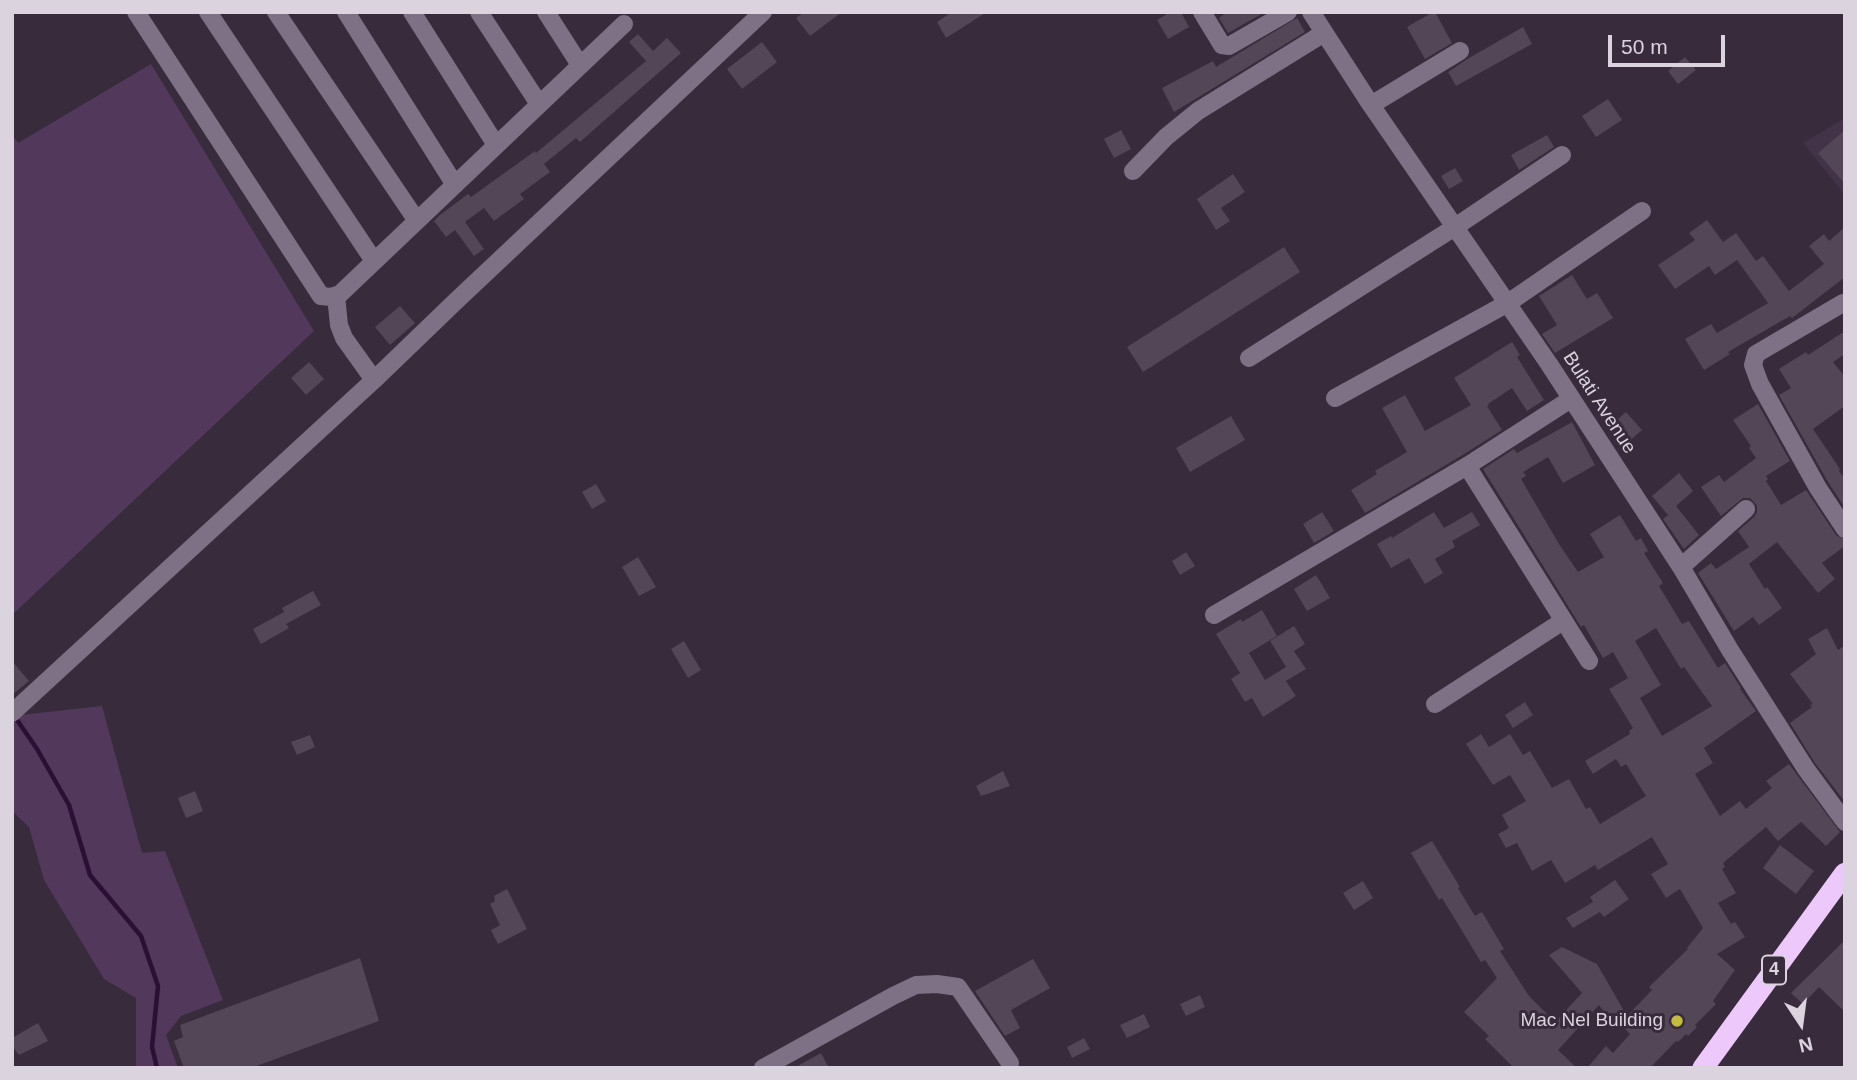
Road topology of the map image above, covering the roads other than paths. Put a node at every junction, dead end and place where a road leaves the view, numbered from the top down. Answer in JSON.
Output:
{"nodes":[{"id":1,"x":136,"y":12,"type":"edge"},
{"id":2,"x":208,"y":12,"type":"edge"},
{"id":3,"x":276,"y":12,"type":"edge"},
{"id":4,"x":346,"y":12,"type":"edge"},
{"id":5,"x":412,"y":12,"type":"edge"},
{"id":6,"x":479,"y":12,"type":"edge"},
{"id":7,"x":546,"y":12,"type":"edge"},
{"id":8,"x":763,"y":12,"type":"edge"},
{"id":9,"x":1202,"y":12,"type":"edge"},
{"id":10,"x":1288,"y":12,"type":"edge"},
{"id":11,"x":1311,"y":12,"type":"edge"},
{"id":12,"x":624,"y":24,"type":"edge"},
{"id":13,"x":1324,"y":33,"type":"junction"},
{"id":14,"x":1460,"y":51,"type":"dead end"},
{"id":15,"x":580,"y":65,"type":"junction"},
{"id":16,"x":538,"y":104,"type":"junction"},
{"id":17,"x":1371,"y":105,"type":"junction"},
{"id":18,"x":496,"y":145,"type":"junction"},
{"id":19,"x":1562,"y":155,"type":"dead end"},
{"id":20,"x":1133,"y":171,"type":"dead end"},
{"id":21,"x":455,"y":185,"type":"junction"},
{"id":22,"x":1642,"y":211,"type":"dead end"},
{"id":23,"x":417,"y":221,"type":"junction"},
{"id":24,"x":1455,"y":227,"type":"junction"},
{"id":25,"x":374,"y":261,"type":"junction"},
{"id":26,"x":336,"y":296,"type":"junction"},
{"id":27,"x":1508,"y":303,"type":"junction"},
{"id":28,"x":1843,"y":303,"type":"edge"},
{"id":29,"x":1249,"y":358,"type":"dead end"},
{"id":30,"x":374,"y":380,"type":"junction"},
{"id":31,"x":1335,"y":398,"type":"dead end"},
{"id":32,"x":1571,"y":398,"type":"junction"},
{"id":33,"x":1467,"y":466,"type":"junction"},
{"id":34,"x":1746,"y":509,"type":"dead end"},
{"id":35,"x":1845,"y":530,"type":"edge"},
{"id":36,"x":1681,"y":567,"type":"junction"},
{"id":37,"x":1214,"y":615,"type":"dead end"},
{"id":38,"x":1563,"y":621,"type":"junction"},
{"id":39,"x":1589,"y":661,"type":"dead end"},
{"id":40,"x":1435,"y":704,"type":"dead end"},
{"id":41,"x":12,"y":713,"type":"edge"},
{"id":42,"x":1845,"y":822,"type":"edge"},
{"id":43,"x":1843,"y":880,"type":"edge"},
{"id":44,"x":1010,"y":1063,"type":"dead end"},
{"id":45,"x":763,"y":1068,"type":"edge"},
{"id":46,"x":1703,"y":1068,"type":"edge"}],
"edges":[{"from":1,"to":26,"type":"street"},
{"from":2,"to":25,"type":"street"},
{"from":3,"to":23,"type":"street"},
{"from":4,"to":21,"type":"street"},
{"from":5,"to":18,"type":"street"},
{"from":6,"to":16,"type":"street"},
{"from":7,"to":15,"type":"street"},
{"from":8,"to":30,"type":"street"},
{"from":9,"to":10,"type":"street"},
{"from":11,"to":13,"type":"street","name":"Bulati Avenue"},
{"from":12,"to":15,"type":"street"},
{"from":13,"to":17,"type":"street","name":"Bulati Avenue"},
{"from":13,"to":20,"type":"street"},
{"from":14,"to":17,"type":"street"},
{"from":15,"to":16,"type":"street"},
{"from":16,"to":18,"type":"street"},
{"from":17,"to":24,"type":"street","name":"Bulati Avenue"},
{"from":18,"to":21,"type":"street"},
{"from":19,"to":24,"type":"street"},
{"from":21,"to":23,"type":"street"},
{"from":22,"to":27,"type":"street"},
{"from":23,"to":25,"type":"street"},
{"from":24,"to":27,"type":"street","name":"Bulati Avenue"},
{"from":24,"to":29,"type":"street"},
{"from":25,"to":26,"type":"street"},
{"from":26,"to":30,"type":"street"},
{"from":27,"to":31,"type":"street"},
{"from":27,"to":32,"type":"street","name":"Bulati Avenue"},
{"from":28,"to":35,"type":"street"},
{"from":30,"to":41,"type":"street"},
{"from":32,"to":33,"type":"street"},
{"from":32,"to":36,"type":"street","name":"Bulati Avenue"},
{"from":33,"to":37,"type":"street"},
{"from":33,"to":38,"type":"street"},
{"from":34,"to":36,"type":"street"},
{"from":36,"to":42,"type":"street","name":"Bulati Avenue"},
{"from":38,"to":39,"type":"street"},
{"from":38,"to":40,"type":"street"},
{"from":43,"to":46,"type":"highway","number":"4"},
{"from":44,"to":45,"type":"street"}]}
